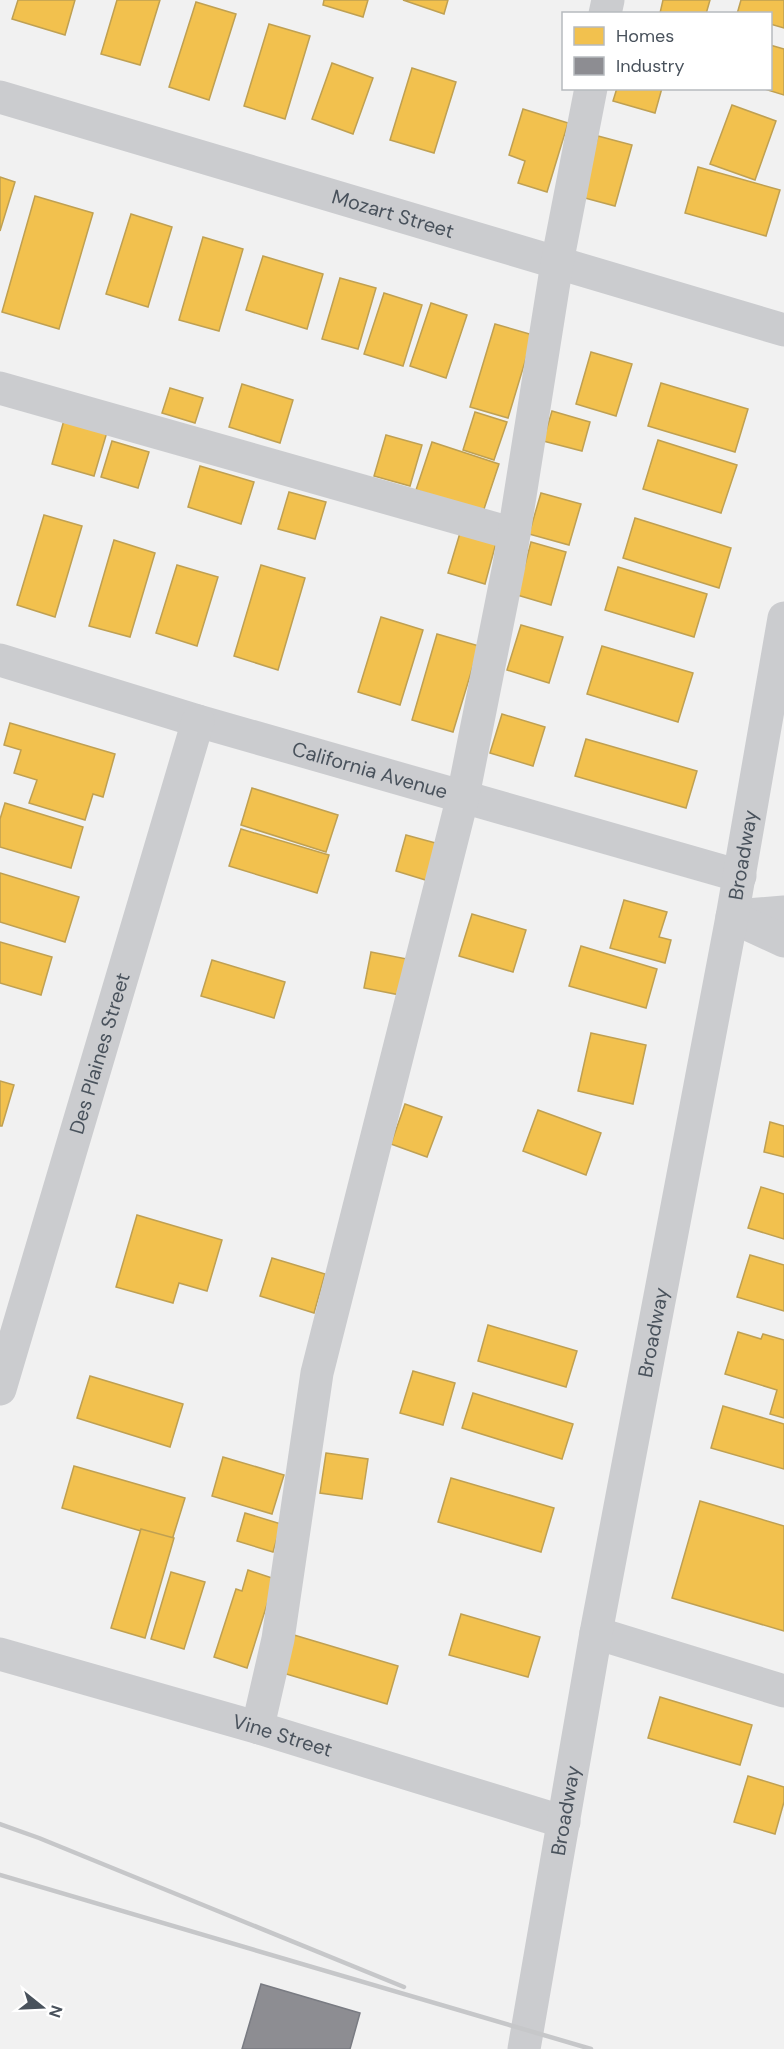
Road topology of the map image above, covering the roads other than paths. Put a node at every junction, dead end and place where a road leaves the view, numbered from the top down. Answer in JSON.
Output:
{"nodes":[{"id":1,"x":591,"y":90,"type":"edge"},
{"id":2,"x":0,"y":97,"type":"edge"},
{"id":3,"x":557,"y":263,"type":"junction"},
{"id":4,"x":784,"y":330,"type":"edge"},
{"id":5,"x":0,"y":388,"type":"edge"},
{"id":6,"x":514,"y":534,"type":"junction"},
{"id":7,"x":784,"y":618,"type":"edge"},
{"id":8,"x":0,"y":660,"type":"edge"},
{"id":9,"x":198,"y":721,"type":"junction"},
{"id":10,"x":463,"y":796,"type":"junction"},
{"id":11,"x":740,"y":876,"type":"junction"},
{"id":12,"x":784,"y":912,"type":"edge"},
{"id":13,"x":732,"y":917,"type":"junction"},
{"id":14,"x":784,"y":941,"type":"edge"},
{"id":15,"x":0,"y":1389,"type":"edge"},
{"id":16,"x":596,"y":1633,"type":"junction"},
{"id":17,"x":0,"y":1654,"type":"edge"},
{"id":18,"x":784,"y":1691,"type":"edge"},
{"id":19,"x":259,"y":1728,"type":"junction"},
{"id":20,"x":564,"y":1822,"type":"junction"},
{"id":21,"x":524,"y":2049,"type":"edge"}],
"edges":[{"from":1,"to":3,"type":"street"},
{"from":2,"to":3,"type":"street","name":"Mozart Street"},
{"from":3,"to":4,"type":"street","name":"Mozart Street"},
{"from":3,"to":6,"type":"street"},
{"from":5,"to":6,"type":"street"},
{"from":6,"to":10,"type":"street"},
{"from":7,"to":11,"type":"street","name":"Broadway"},
{"from":8,"to":9,"type":"street","name":"California Avenue"},
{"from":9,"to":10,"type":"street","name":"California Avenue"},
{"from":9,"to":15,"type":"street","name":"Des Plaines Street"},
{"from":10,"to":11,"type":"street","name":"California Avenue"},
{"from":10,"to":19,"type":"street"},
{"from":11,"to":13,"type":"street","name":"Broadway"},
{"from":12,"to":13,"type":"street"},
{"from":13,"to":14,"type":"street"},
{"from":13,"to":16,"type":"street","name":"Broadway"},
{"from":16,"to":18,"type":"street"},
{"from":16,"to":20,"type":"street","name":"Broadway"},
{"from":17,"to":19,"type":"street","name":"Vine Street"},
{"from":19,"to":20,"type":"street","name":"Vine Street"},
{"from":20,"to":21,"type":"street","name":"Broadway"}]}
